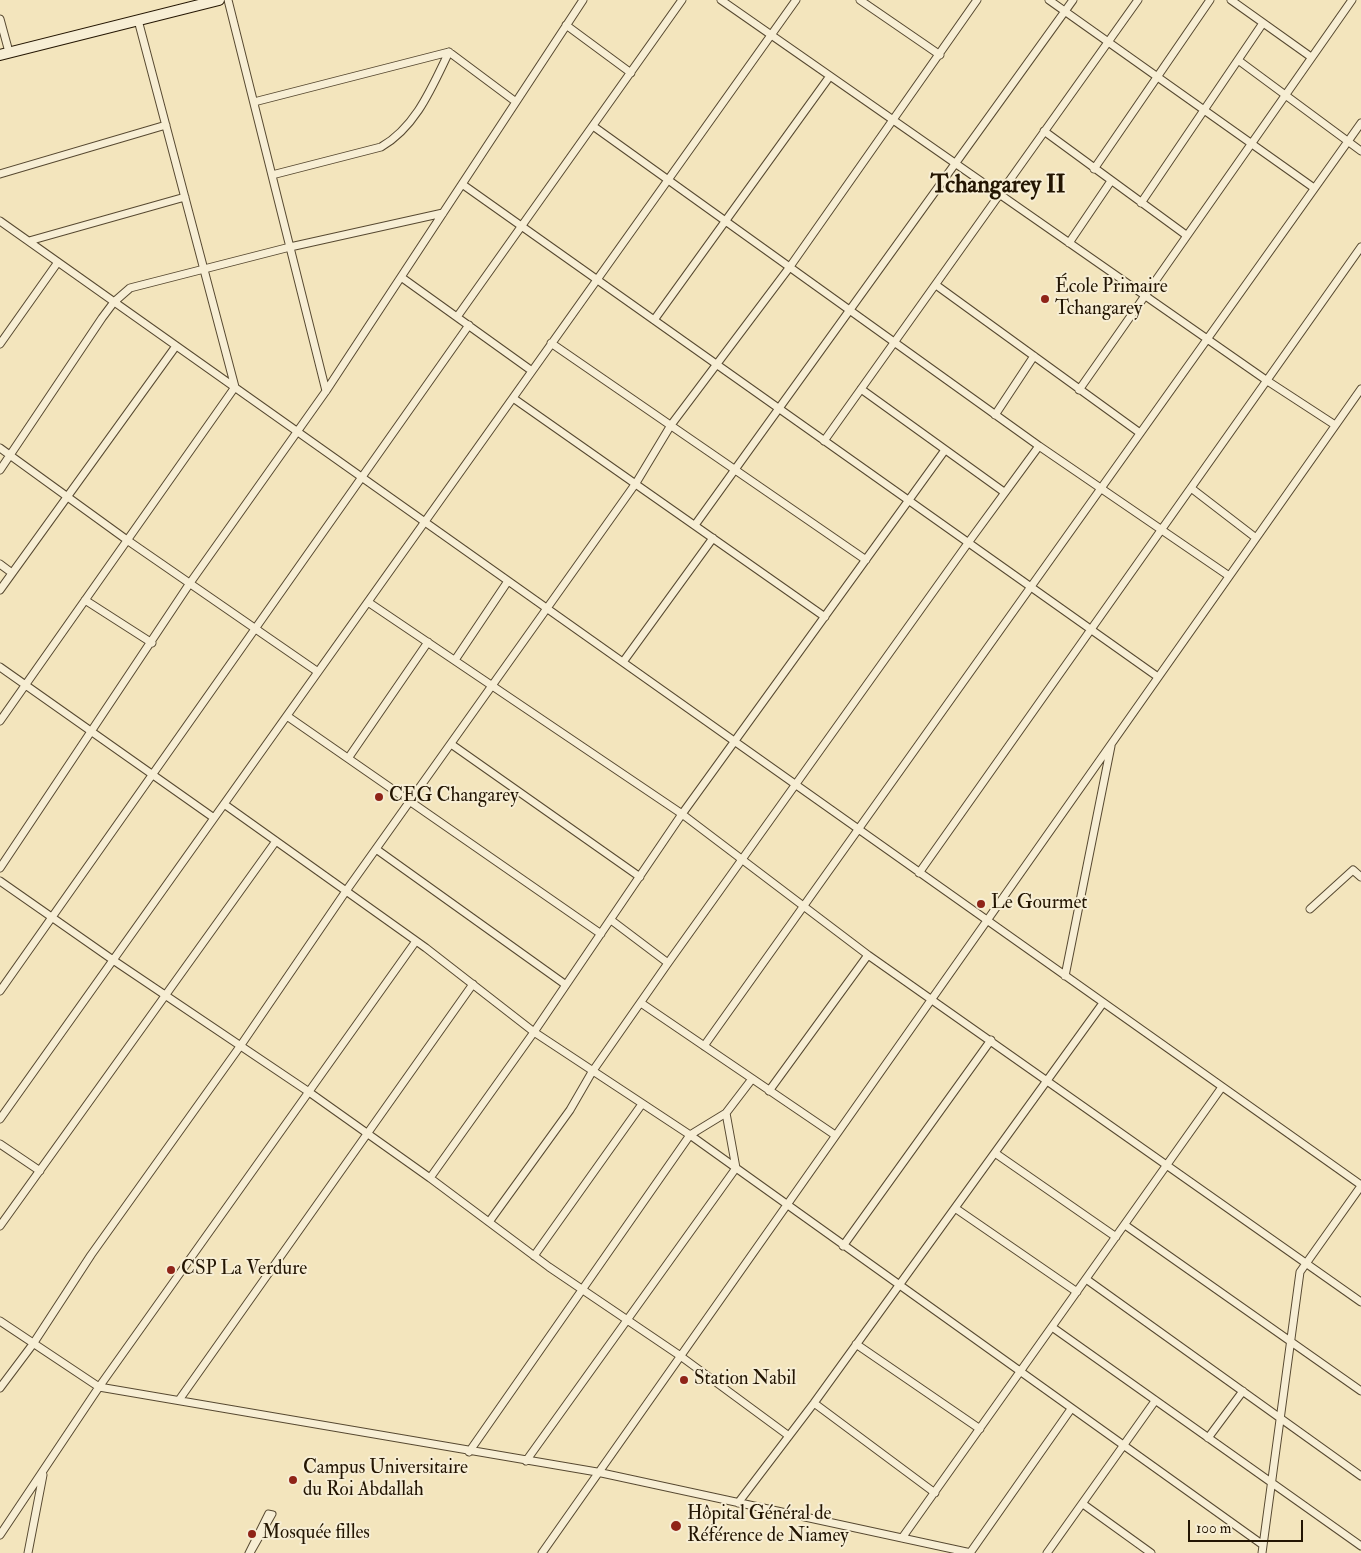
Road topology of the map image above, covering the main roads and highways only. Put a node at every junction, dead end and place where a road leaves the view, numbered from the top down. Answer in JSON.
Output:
{"nodes":[{"id":1,"x":219,"y":0,"type":"edge"},
{"id":2,"x":4,"y":53,"type":"edge"}],
"edges":[{"from":1,"to":2,"type":"main road"}]}
